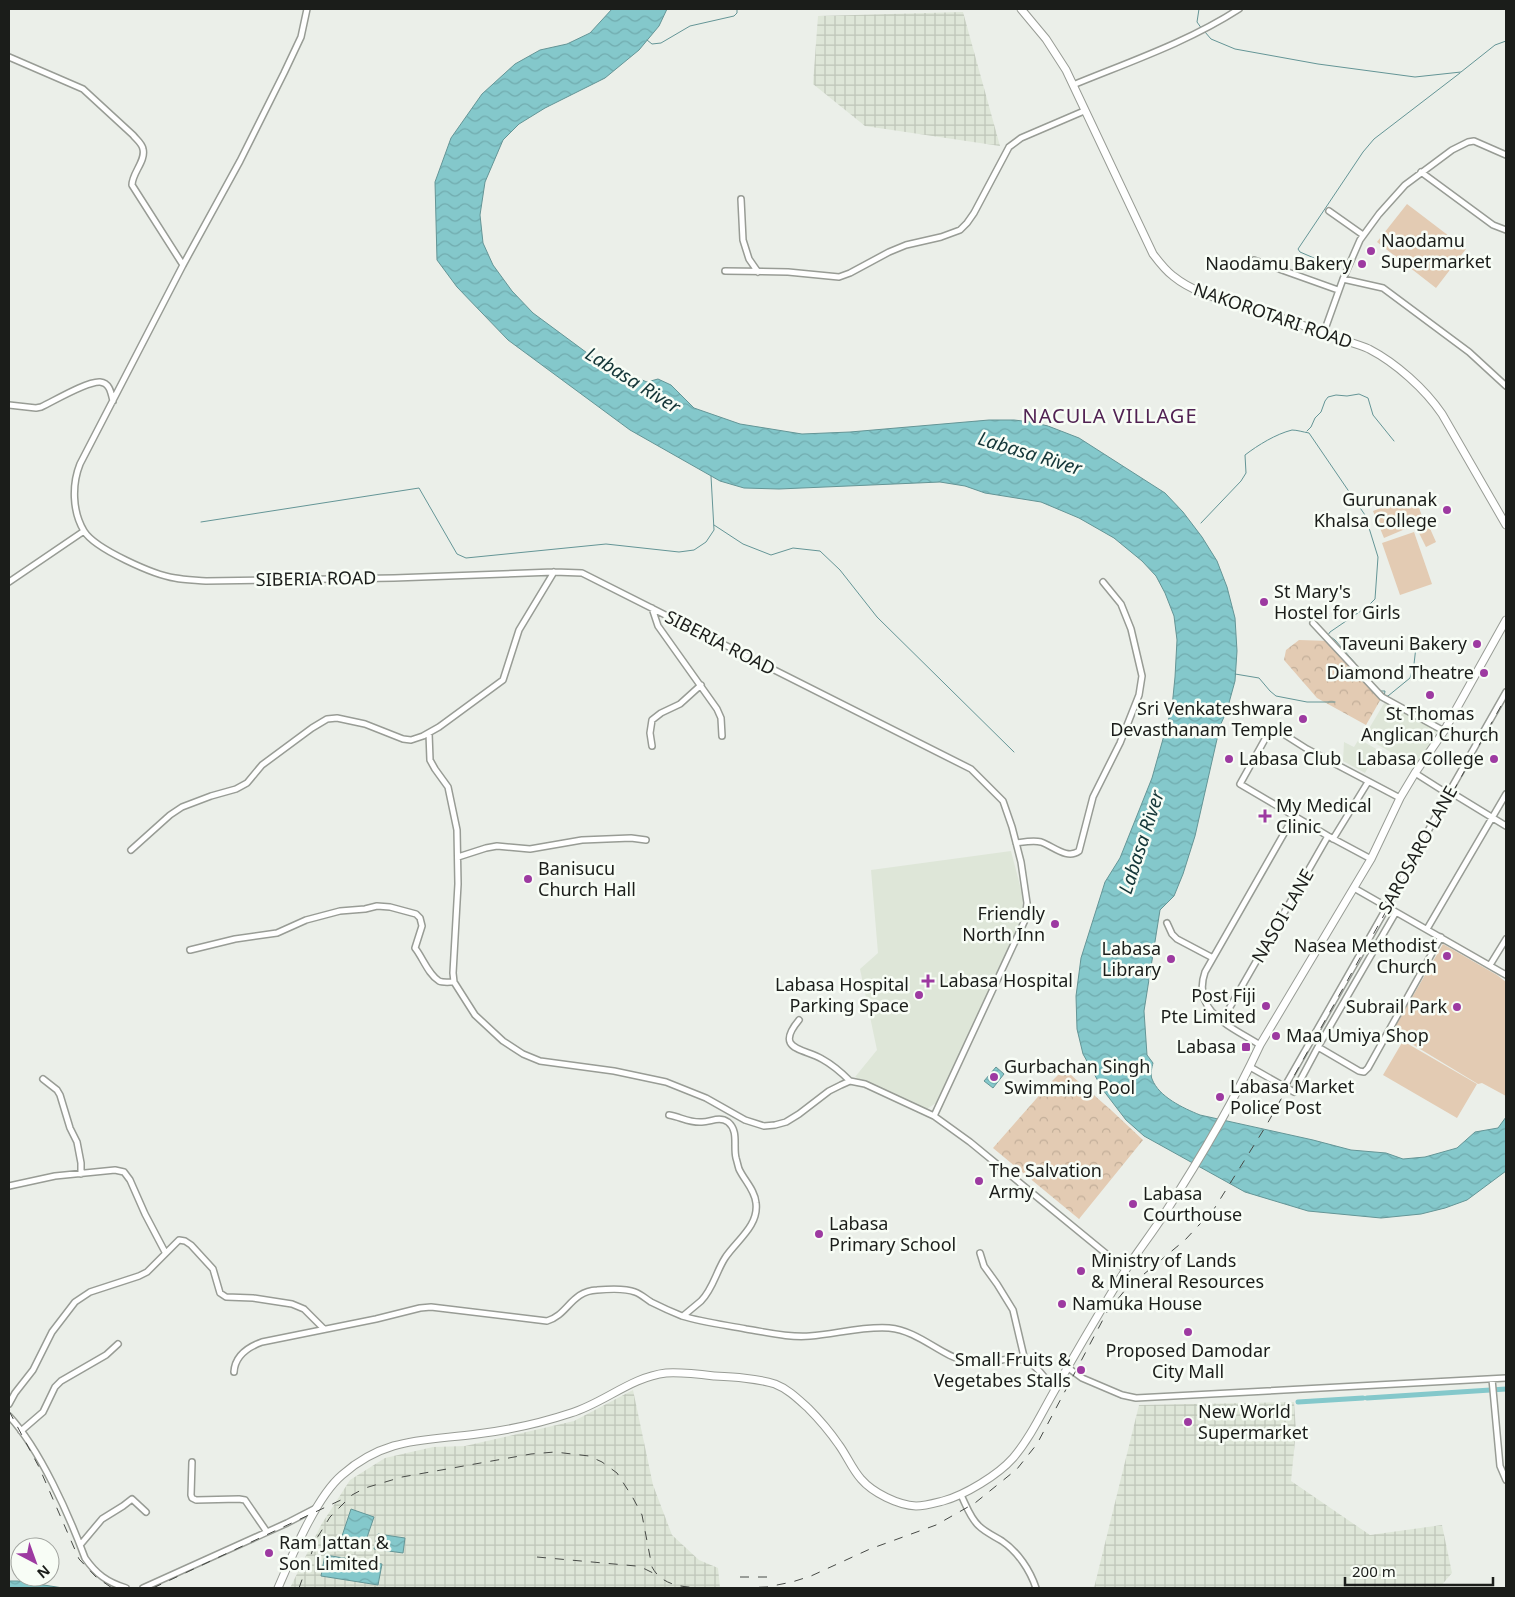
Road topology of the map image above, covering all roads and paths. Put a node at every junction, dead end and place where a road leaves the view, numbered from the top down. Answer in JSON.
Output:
{"nodes":[{"id":1,"x":307,"y":9,"type":"edge"},
{"id":2,"x":1021,"y":9,"type":"edge"},
{"id":3,"x":1238,"y":9,"type":"edge"},
{"id":4,"x":9,"y":57,"type":"edge"},
{"id":5,"x":1072,"y":85,"type":"junction"},
{"id":6,"x":1084,"y":111,"type":"junction"},
{"id":7,"x":1506,"y":154,"type":"edge"},
{"id":8,"x":1421,"y":172,"type":"junction"},
{"id":9,"x":742,"y":199,"type":"dead end"},
{"id":10,"x":1329,"y":211,"type":"dead end"},
{"id":11,"x":1506,"y":230,"type":"edge"},
{"id":12,"x":1363,"y":235,"type":"junction"},
{"id":13,"x":1254,"y":260,"type":"dead end"},
{"id":14,"x":183,"y":265,"type":"junction"},
{"id":15,"x":725,"y":272,"type":"dead end"},
{"id":16,"x":758,"y":272,"type":"junction"},
{"id":17,"x":1343,"y":279,"type":"junction"},
{"id":18,"x":1338,"y":290,"type":"junction"},
{"id":19,"x":1324,"y":332,"type":"junction"},
{"id":20,"x":1506,"y":386,"type":"edge"},
{"id":21,"x":113,"y":401,"type":"junction"},
{"id":22,"x":9,"y":405,"type":"edge"},
{"id":23,"x":1506,"y":525,"type":"edge"},
{"id":24,"x":84,"y":531,"type":"junction"},
{"id":25,"x":554,"y":572,"type":"junction"},
{"id":26,"x":9,"y":582,"type":"edge"},
{"id":27,"x":1103,"y":582,"type":"dead end"},
{"id":28,"x":652,"y":608,"type":"junction"},
{"id":29,"x":1506,"y":620,"type":"edge"},
{"id":30,"x":1313,"y":623,"type":"dead end"},
{"id":31,"x":701,"y":685,"type":"junction"},
{"id":32,"x":1506,"y":692,"type":"edge"},
{"id":33,"x":1444,"y":731,"type":"junction"},
{"id":34,"x":429,"y":732,"type":"junction"},
{"id":35,"x":722,"y":736,"type":"dead end"},
{"id":36,"x":652,"y":746,"type":"dead end"},
{"id":37,"x":1415,"y":773,"type":"junction"},
{"id":38,"x":1368,"y":782,"type":"junction"},
{"id":39,"x":1448,"y":794,"type":"junction"},
{"id":40,"x":1506,"y":794,"type":"edge"},
{"id":41,"x":1400,"y":798,"type":"junction"},
{"id":42,"x":1294,"y":816,"type":"junction"},
{"id":43,"x":1492,"y":818,"type":"junction"},
{"id":44,"x":1506,"y":826,"type":"edge"},
{"id":45,"x":1331,"y":838,"type":"junction"},
{"id":46,"x":646,"y":840,"type":"dead end"},
{"id":47,"x":1016,"y":843,"type":"junction"},
{"id":48,"x":131,"y":850,"type":"dead end"},
{"id":49,"x":458,"y":856,"type":"junction"},
{"id":50,"x":1371,"y":859,"type":"junction"},
{"id":51,"x":1354,"y":888,"type":"junction"},
{"id":52,"x":1387,"y":907,"type":"junction"},
{"id":53,"x":1396,"y":912,"type":"junction"},
{"id":54,"x":1167,"y":922,"type":"dead end"},
{"id":55,"x":1427,"y":930,"type":"junction"},
{"id":56,"x":1441,"y":937,"type":"junction"},
{"id":57,"x":1506,"y":939,"type":"edge"},
{"id":58,"x":190,"y":950,"type":"dead end"},
{"id":59,"x":1213,"y":958,"type":"junction"},
{"id":60,"x":1490,"y":965,"type":"junction"},
{"id":61,"x":1506,"y":975,"type":"edge"},
{"id":62,"x":454,"y":982,"type":"junction"},
{"id":63,"x":799,"y":1020,"type":"dead end"},
{"id":64,"x":1222,"y":1021,"type":"junction"},
{"id":65,"x":1260,"y":1045,"type":"junction"},
{"id":66,"x":1318,"y":1047,"type":"junction"},
{"id":67,"x":1250,"y":1067,"type":"junction"},
{"id":68,"x":43,"y":1079,"type":"dead end"},
{"id":69,"x":850,"y":1081,"type":"junction"},
{"id":70,"x":1284,"y":1086,"type":"junction"},
{"id":71,"x":669,"y":1115,"type":"dead end"},
{"id":72,"x":934,"y":1116,"type":"junction"},
{"id":73,"x":82,"y":1174,"type":"junction"},
{"id":74,"x":9,"y":1186,"type":"edge"},
{"id":75,"x":166,"y":1252,"type":"junction"},
{"id":76,"x":980,"y":1253,"type":"dead end"},
{"id":77,"x":1126,"y":1270,"type":"junction"},
{"id":78,"x":683,"y":1316,"type":"junction"},
{"id":79,"x":324,"y":1330,"type":"junction"},
{"id":80,"x":118,"y":1344,"type":"dead end"},
{"id":81,"x":1025,"y":1361,"type":"junction"},
{"id":82,"x":1067,"y":1367,"type":"junction"},
{"id":83,"x":234,"y":1372,"type":"dead end"},
{"id":84,"x":1506,"y":1378,"type":"edge"},
{"id":85,"x":1492,"y":1381,"type":"junction"},
{"id":86,"x":1055,"y":1389,"type":"junction"},
{"id":87,"x":9,"y":1404,"type":"edge"},
{"id":88,"x":9,"y":1416,"type":"edge"},
{"id":89,"x":20,"y":1430,"type":"junction"},
{"id":90,"x":192,"y":1462,"type":"dead end"},
{"id":91,"x":1506,"y":1480,"type":"edge"},
{"id":92,"x":962,"y":1495,"type":"junction"},
{"id":93,"x":317,"y":1508,"type":"junction"},
{"id":94,"x":146,"y":1512,"type":"dead end"},
{"id":95,"x":267,"y":1532,"type":"junction"},
{"id":96,"x":80,"y":1544,"type":"junction"},
{"id":97,"x":126,"y":1588,"type":"edge"},
{"id":98,"x":143,"y":1588,"type":"edge"},
{"id":99,"x":278,"y":1588,"type":"edge"},
{"id":100,"x":1036,"y":1588,"type":"edge"}],
"edges":[{"from":1,"to":14,"type":"street"},
{"from":2,"to":5,"type":"main road","name":"NAKOROTARI ROAD"},
{"from":3,"to":5,"type":"street"},
{"from":4,"to":14,"type":"street"},
{"from":5,"to":6,"type":"main road","name":"NAKOROTARI ROAD"},
{"from":6,"to":16,"type":"street"},
{"from":6,"to":19,"type":"main road","name":"NAKOROTARI ROAD"},
{"from":7,"to":8,"type":"street"},
{"from":8,"to":11,"type":"street"},
{"from":8,"to":12,"type":"street"},
{"from":9,"to":16,"type":"street"},
{"from":10,"to":12,"type":"street"},
{"from":12,"to":17,"type":"street"},
{"from":13,"to":18,"type":"street"},
{"from":14,"to":21,"type":"street"},
{"from":15,"to":16,"type":"street"},
{"from":17,"to":18,"type":"street"},
{"from":17,"to":20,"type":"street"},
{"from":18,"to":19,"type":"street"},
{"from":19,"to":23,"type":"main road","name":"NAKOROTARI ROAD"},
{"from":21,"to":22,"type":"street"},
{"from":21,"to":24,"type":"street"},
{"from":24,"to":25,"type":"street","name":"SIBERIA ROAD"},
{"from":24,"to":26,"type":"street"},
{"from":25,"to":28,"type":"street","name":"SIBERIA ROAD"},
{"from":25,"to":34,"type":"street"},
{"from":27,"to":47,"type":"street"},
{"from":28,"to":31,"type":"street"},
{"from":28,"to":47,"type":"street","name":"SIBERIA ROAD"},
{"from":29,"to":33,"type":"main road"},
{"from":30,"to":33,"type":"street"},
{"from":31,"to":35,"type":"street"},
{"from":31,"to":36,"type":"street"},
{"from":32,"to":39,"type":"street","name":"SAROSARO LANE"},
{"from":33,"to":37,"type":"main road"},
{"from":34,"to":48,"type":"street"},
{"from":34,"to":49,"type":"street"},
{"from":37,"to":39,"type":"street"},
{"from":37,"to":41,"type":"main road"},
{"from":38,"to":41,"type":"street"},
{"from":38,"to":42,"type":"street"},
{"from":38,"to":45,"type":"street","name":"NASOI LANE"},
{"from":39,"to":43,"type":"street"},
{"from":39,"to":52,"type":"street","name":"SAROSARO LANE"},
{"from":40,"to":43,"type":"street"},
{"from":41,"to":50,"type":"main road"},
{"from":42,"to":45,"type":"street"},
{"from":42,"to":59,"type":"street"},
{"from":43,"to":44,"type":"street"},
{"from":43,"to":55,"type":"street"},
{"from":45,"to":50,"type":"street"},
{"from":45,"to":64,"type":"street","name":"NASOI LANE"},
{"from":46,"to":49,"type":"street"},
{"from":47,"to":72,"type":"street","name":"SIBERIA ROAD"},
{"from":49,"to":62,"type":"street"},
{"from":50,"to":51,"type":"main road"},
{"from":51,"to":52,"type":"street"},
{"from":51,"to":65,"type":"main road"},
{"from":52,"to":53,"type":"street"},
{"from":52,"to":70,"type":"street","name":"SAROSARO LANE"},
{"from":53,"to":55,"type":"street"},
{"from":53,"to":66,"type":"street"},
{"from":54,"to":59,"type":"street"},
{"from":55,"to":56,"type":"street"},
{"from":56,"to":60,"type":"street"},
{"from":56,"to":66,"type":"street"},
{"from":57,"to":60,"type":"street"},
{"from":58,"to":62,"type":"street"},
{"from":59,"to":64,"type":"street"},
{"from":60,"to":61,"type":"street"},
{"from":62,"to":69,"type":"street"},
{"from":63,"to":69,"type":"street"},
{"from":64,"to":65,"type":"street"},
{"from":65,"to":67,"type":"main road"},
{"from":66,"to":70,"type":"street"},
{"from":67,"to":70,"type":"street"},
{"from":67,"to":77,"type":"main road"},
{"from":68,"to":73,"type":"street"},
{"from":69,"to":72,"type":"street"},
{"from":71,"to":78,"type":"street"},
{"from":72,"to":77,"type":"street"},
{"from":73,"to":74,"type":"street"},
{"from":73,"to":75,"type":"street"},
{"from":75,"to":79,"type":"street"},
{"from":75,"to":87,"type":"street"},
{"from":76,"to":81,"type":"street"},
{"from":77,"to":82,"type":"main road"},
{"from":78,"to":79,"type":"street"},
{"from":78,"to":81,"type":"street"},
{"from":79,"to":83,"type":"street"},
{"from":80,"to":89,"type":"street"},
{"from":81,"to":86,"type":"street"},
{"from":82,"to":85,"type":"street"},
{"from":82,"to":86,"type":"main road"},
{"from":84,"to":85,"type":"street"},
{"from":85,"to":91,"type":"street"},
{"from":86,"to":92,"type":"main road"},
{"from":88,"to":89,"type":"street"},
{"from":89,"to":96,"type":"street"},
{"from":90,"to":95,"type":"street"},
{"from":92,"to":93,"type":"main road"},
{"from":92,"to":100,"type":"street"},
{"from":93,"to":95,"type":"street"},
{"from":93,"to":99,"type":"main road"},
{"from":94,"to":96,"type":"street"},
{"from":95,"to":98,"type":"street"},
{"from":96,"to":97,"type":"street"}]}
